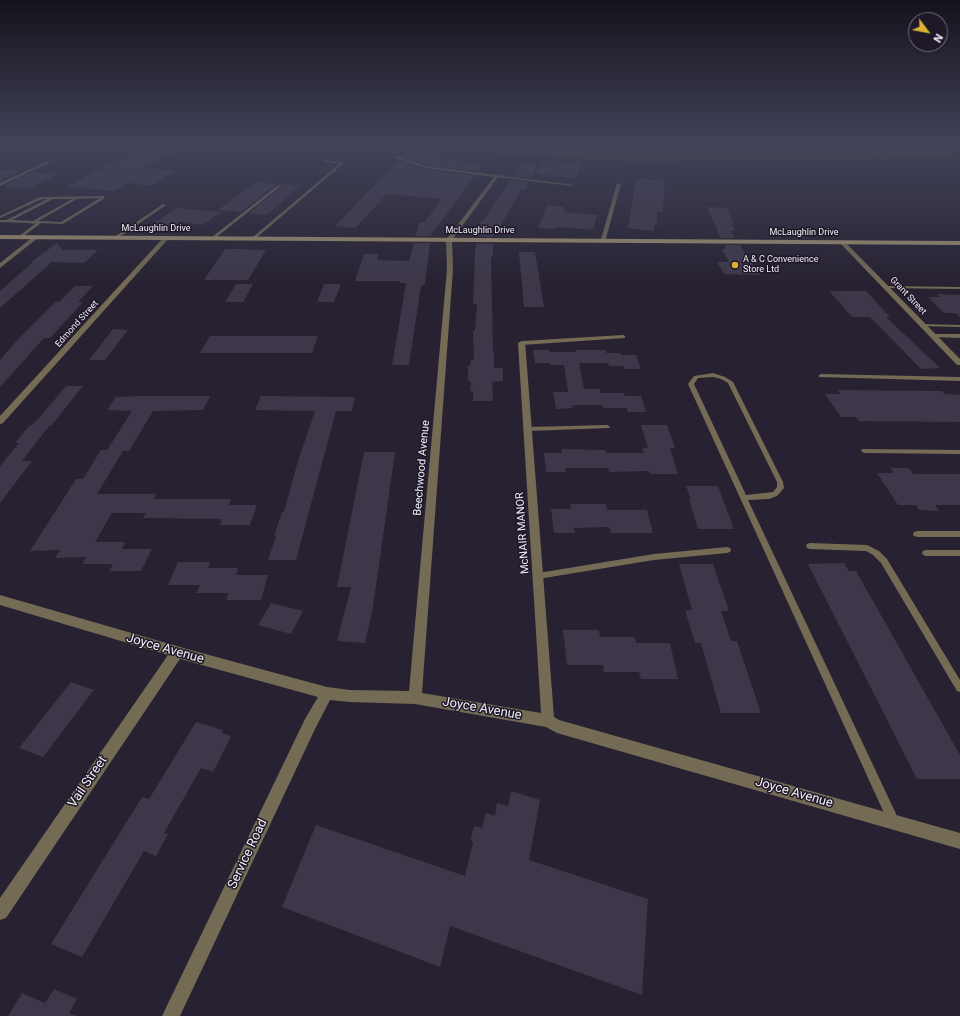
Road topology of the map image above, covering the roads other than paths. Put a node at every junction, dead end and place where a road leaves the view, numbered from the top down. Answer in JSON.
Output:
{"nodes":[{"id":1,"x":271,"y":192,"type":"edge"},
{"id":2,"x":307,"y":192,"type":"edge"},
{"id":3,"x":485,"y":192,"type":"edge"},
{"id":4,"x":617,"y":192,"type":"edge"},
{"id":5,"x":54,"y":197,"type":"junction"},
{"id":6,"x":77,"y":197,"type":"junction"},
{"id":7,"x":164,"y":206,"type":"dead end"},
{"id":8,"x":0,"y":217,"type":"edge"},
{"id":9,"x":0,"y":221,"type":"edge"},
{"id":10,"x":7,"y":221,"type":"junction"},
{"id":11,"x":32,"y":223,"type":"junction"},
{"id":12,"x":39,"y":223,"type":"junction"},
{"id":13,"x":0,"y":237,"type":"edge"},
{"id":14,"x":20,"y":237,"type":"junction"},
{"id":15,"x":36,"y":237,"type":"junction"},
{"id":16,"x":117,"y":237,"type":"junction"},
{"id":17,"x":166,"y":238,"type":"junction"},
{"id":18,"x":213,"y":238,"type":"junction"},
{"id":19,"x":254,"y":238,"type":"junction"},
{"id":20,"x":449,"y":240,"type":"junction"},
{"id":21,"x":602,"y":242,"type":"junction"},
{"id":22,"x":842,"y":242,"type":"junction"},
{"id":23,"x":960,"y":243,"type":"edge"},
{"id":24,"x":0,"y":266,"type":"edge"},
{"id":25,"x":886,"y":287,"type":"junction"},
{"id":26,"x":960,"y":288,"type":"edge"},
{"id":27,"x":924,"y":325,"type":"junction"},
{"id":28,"x":960,"y":326,"type":"edge"},
{"id":29,"x":934,"y":336,"type":"junction"},
{"id":30,"x":960,"y":336,"type":"edge"},
{"id":31,"x":623,"y":337,"type":"dead end"},
{"id":32,"x":522,"y":343,"type":"joint"},
{"id":33,"x":960,"y":363,"type":"edge"},
{"id":34,"x":821,"y":376,"type":"dead end"},
{"id":35,"x":960,"y":379,"type":"edge"},
{"id":36,"x":0,"y":421,"type":"edge"},
{"id":37,"x":607,"y":427,"type":"dead end"},
{"id":38,"x":528,"y":429,"type":"junction"},
{"id":39,"x":864,"y":451,"type":"dead end"},
{"id":40,"x":960,"y":452,"type":"edge"},
{"id":41,"x":744,"y":498,"type":"junction"},
{"id":42,"x":917,"y":534,"type":"dead end"},
{"id":43,"x":960,"y":534,"type":"edge"},
{"id":44,"x":810,"y":546,"type":"dead end"},
{"id":45,"x":726,"y":550,"type":"dead end"},
{"id":46,"x":926,"y":553,"type":"dead end"},
{"id":47,"x":960,"y":554,"type":"edge"},
{"id":48,"x":538,"y":576,"type":"junction"},
{"id":49,"x":0,"y":600,"type":"edge"},
{"id":50,"x":176,"y":652,"type":"junction"},
{"id":51,"x":960,"y":688,"type":"edge"},
{"id":52,"x":327,"y":693,"type":"junction"},
{"id":53,"x":415,"y":698,"type":"junction"},
{"id":54,"x":548,"y":721,"type":"junction"},
{"id":55,"x":894,"y":822,"type":"junction"},
{"id":56,"x":960,"y":841,"type":"edge"},
{"id":57,"x":0,"y":912,"type":"edge"},
{"id":58,"x":171,"y":1016,"type":"edge"}],
"edges":[{"from":1,"to":18,"type":"lane"},
{"from":2,"to":19,"type":"lane"},
{"from":3,"to":20,"type":"street"},
{"from":4,"to":21,"type":"street"},
{"from":5,"to":6,"type":"lane"},
{"from":5,"to":8,"type":"lane"},
{"from":5,"to":10,"type":"lane"},
{"from":6,"to":11,"type":"lane"},
{"from":6,"to":12,"type":"lane"},
{"from":7,"to":16,"type":"lane"},
{"from":9,"to":10,"type":"lane"},
{"from":10,"to":11,"type":"lane"},
{"from":11,"to":12,"type":"lane"},
{"from":12,"to":14,"type":"lane"},
{"from":13,"to":14,"type":"main road","name":"McLaughlin Drive"},
{"from":14,"to":15,"type":"main road","name":"McLaughlin Drive"},
{"from":15,"to":16,"type":"main road","name":"McLaughlin Drive"},
{"from":15,"to":24,"type":"street"},
{"from":16,"to":17,"type":"main road","name":"McLaughlin Drive"},
{"from":17,"to":18,"type":"main road","name":"McLaughlin Drive"},
{"from":17,"to":36,"type":"street","name":"Edmond Street"},
{"from":18,"to":19,"type":"main road","name":"McLaughlin Drive"},
{"from":19,"to":20,"type":"main road","name":"McLaughlin Drive"},
{"from":20,"to":21,"type":"main road","name":"McLaughlin Drive"},
{"from":20,"to":53,"type":"street","name":"Beechwood Avenue"},
{"from":21,"to":22,"type":"main road","name":"McLaughlin Drive"},
{"from":22,"to":23,"type":"main road","name":"McLaughlin Drive"},
{"from":22,"to":25,"type":"street","name":"Grant Street"},
{"from":25,"to":26,"type":"lane"},
{"from":25,"to":27,"type":"street","name":"Grant Street"},
{"from":27,"to":28,"type":"lane"},
{"from":27,"to":29,"type":"street","name":"Grant Street"},
{"from":29,"to":30,"type":"lane"},
{"from":29,"to":33,"type":"street","name":"Grant Street"},
{"from":31,"to":32,"type":"lane"},
{"from":32,"to":38,"type":"street","name":"McNAIR MANOR"},
{"from":34,"to":35,"type":"lane"},
{"from":37,"to":38,"type":"lane"},
{"from":38,"to":48,"type":"street","name":"McNAIR MANOR"},
{"from":39,"to":40,"type":"lane"},
{"from":41,"to":41,"type":"lane"},
{"from":41,"to":55,"type":"lane"},
{"from":42,"to":43,"type":"lane"},
{"from":44,"to":51,"type":"lane"},
{"from":45,"to":48,"type":"lane"},
{"from":46,"to":47,"type":"lane"},
{"from":48,"to":54,"type":"street","name":"McNAIR MANOR"},
{"from":49,"to":50,"type":"street","name":"Joyce Avenue"},
{"from":50,"to":52,"type":"street","name":"Joyce Avenue"},
{"from":50,"to":57,"type":"street","name":"Vail Street"},
{"from":52,"to":53,"type":"street","name":"Joyce Avenue"},
{"from":52,"to":58,"type":"street","name":"Service Road"},
{"from":53,"to":54,"type":"street","name":"Joyce Avenue"},
{"from":54,"to":55,"type":"street","name":"Joyce Avenue"},
{"from":55,"to":56,"type":"street","name":"Joyce Avenue"}]}
